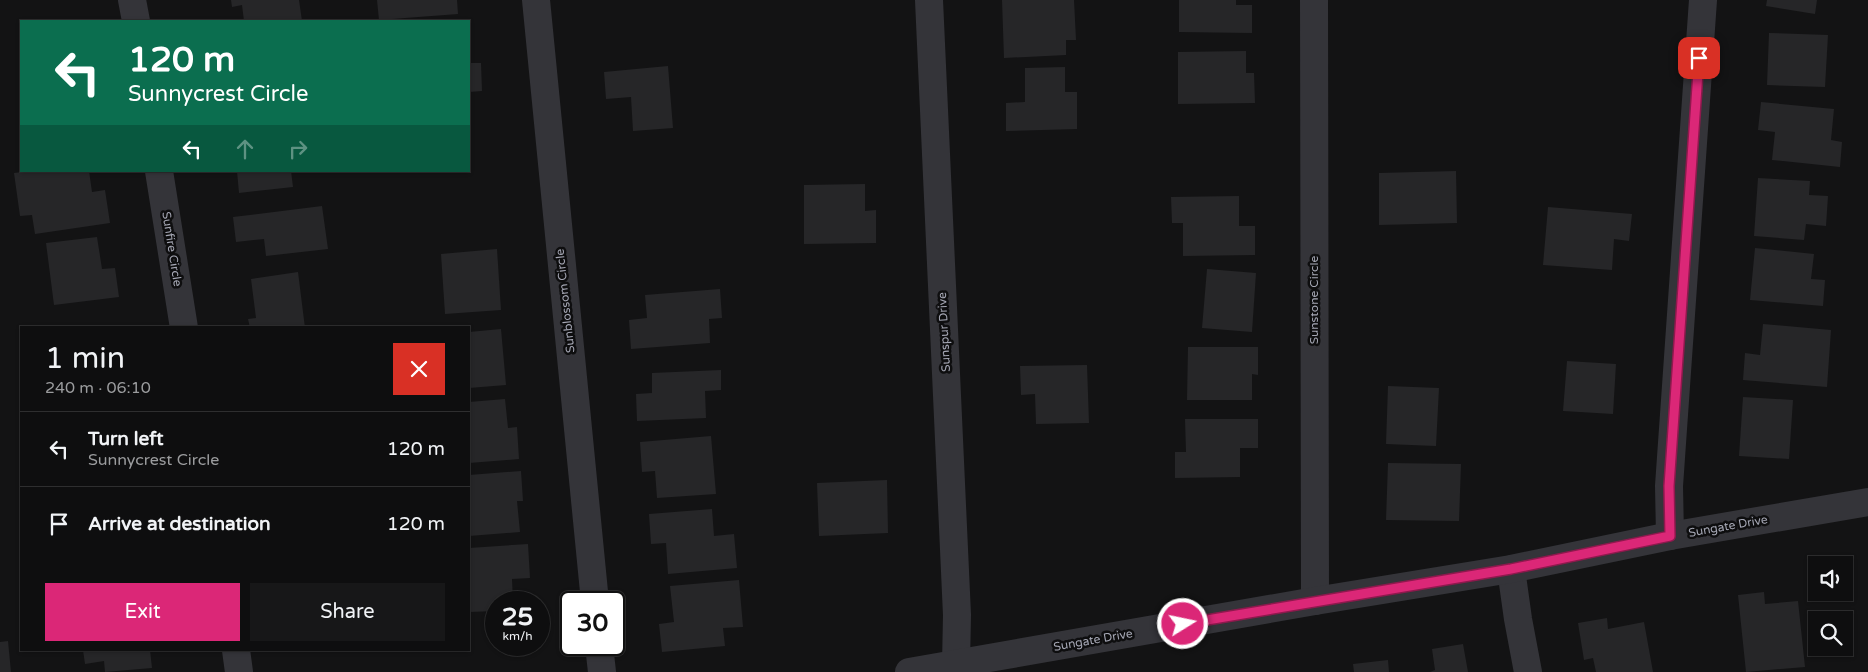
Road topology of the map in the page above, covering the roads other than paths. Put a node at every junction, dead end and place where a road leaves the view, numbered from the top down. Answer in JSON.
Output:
{"nodes":[{"id":1,"x":132,"y":0,"type":"edge"},
{"id":2,"x":536,"y":0,"type":"edge"},
{"id":3,"x":929,"y":0,"type":"edge"},
{"id":4,"x":1314,"y":0,"type":"edge"},
{"id":5,"x":1703,"y":0,"type":"edge"},
{"id":6,"x":136,"y":20,"type":"edge"},
{"id":7,"x":159,"y":172,"type":"edge"},
{"id":8,"x":184,"y":326,"type":"edge"},
{"id":9,"x":1868,"y":502,"type":"edge"},
{"id":10,"x":1670,"y":536,"type":"junction"},
{"id":11,"x":1511,"y":569,"type":"junction"},
{"id":12,"x":594,"y":591,"type":"edge"},
{"id":13,"x":1314,"y":601,"type":"junction"},
{"id":14,"x":236,"y":651,"type":"edge"},
{"id":15,"x":600,"y":656,"type":"edge"},
{"id":16,"x":956,"y":664,"type":"junction"},
{"id":17,"x":239,"y":672,"type":"edge"},
{"id":18,"x":602,"y":672,"type":"edge"},
{"id":19,"x":909,"y":672,"type":"edge"},
{"id":20,"x":1528,"y":672,"type":"edge"}],
"edges":[{"from":1,"to":6,"type":"street"},
{"from":2,"to":12,"type":"street","name":"Sunblossom Circle"},
{"from":3,"to":16,"type":"street","name":"Sunspur Drive"},
{"from":4,"to":13,"type":"street","name":"Sunstone Circle"},
{"from":5,"to":10,"type":"street"},
{"from":7,"to":8,"type":"street","name":"Sunfire Circle"},
{"from":9,"to":10,"type":"street","name":"Sungate Drive"},
{"from":10,"to":11,"type":"street","name":"Sungate Drive"},
{"from":11,"to":13,"type":"street","name":"Sungate Drive"},
{"from":11,"to":20,"type":"street"},
{"from":13,"to":16,"type":"street","name":"Sungate Drive"},
{"from":14,"to":17,"type":"street"},
{"from":15,"to":18,"type":"street"},
{"from":16,"to":19,"type":"street","name":"Sungate Drive"}]}
